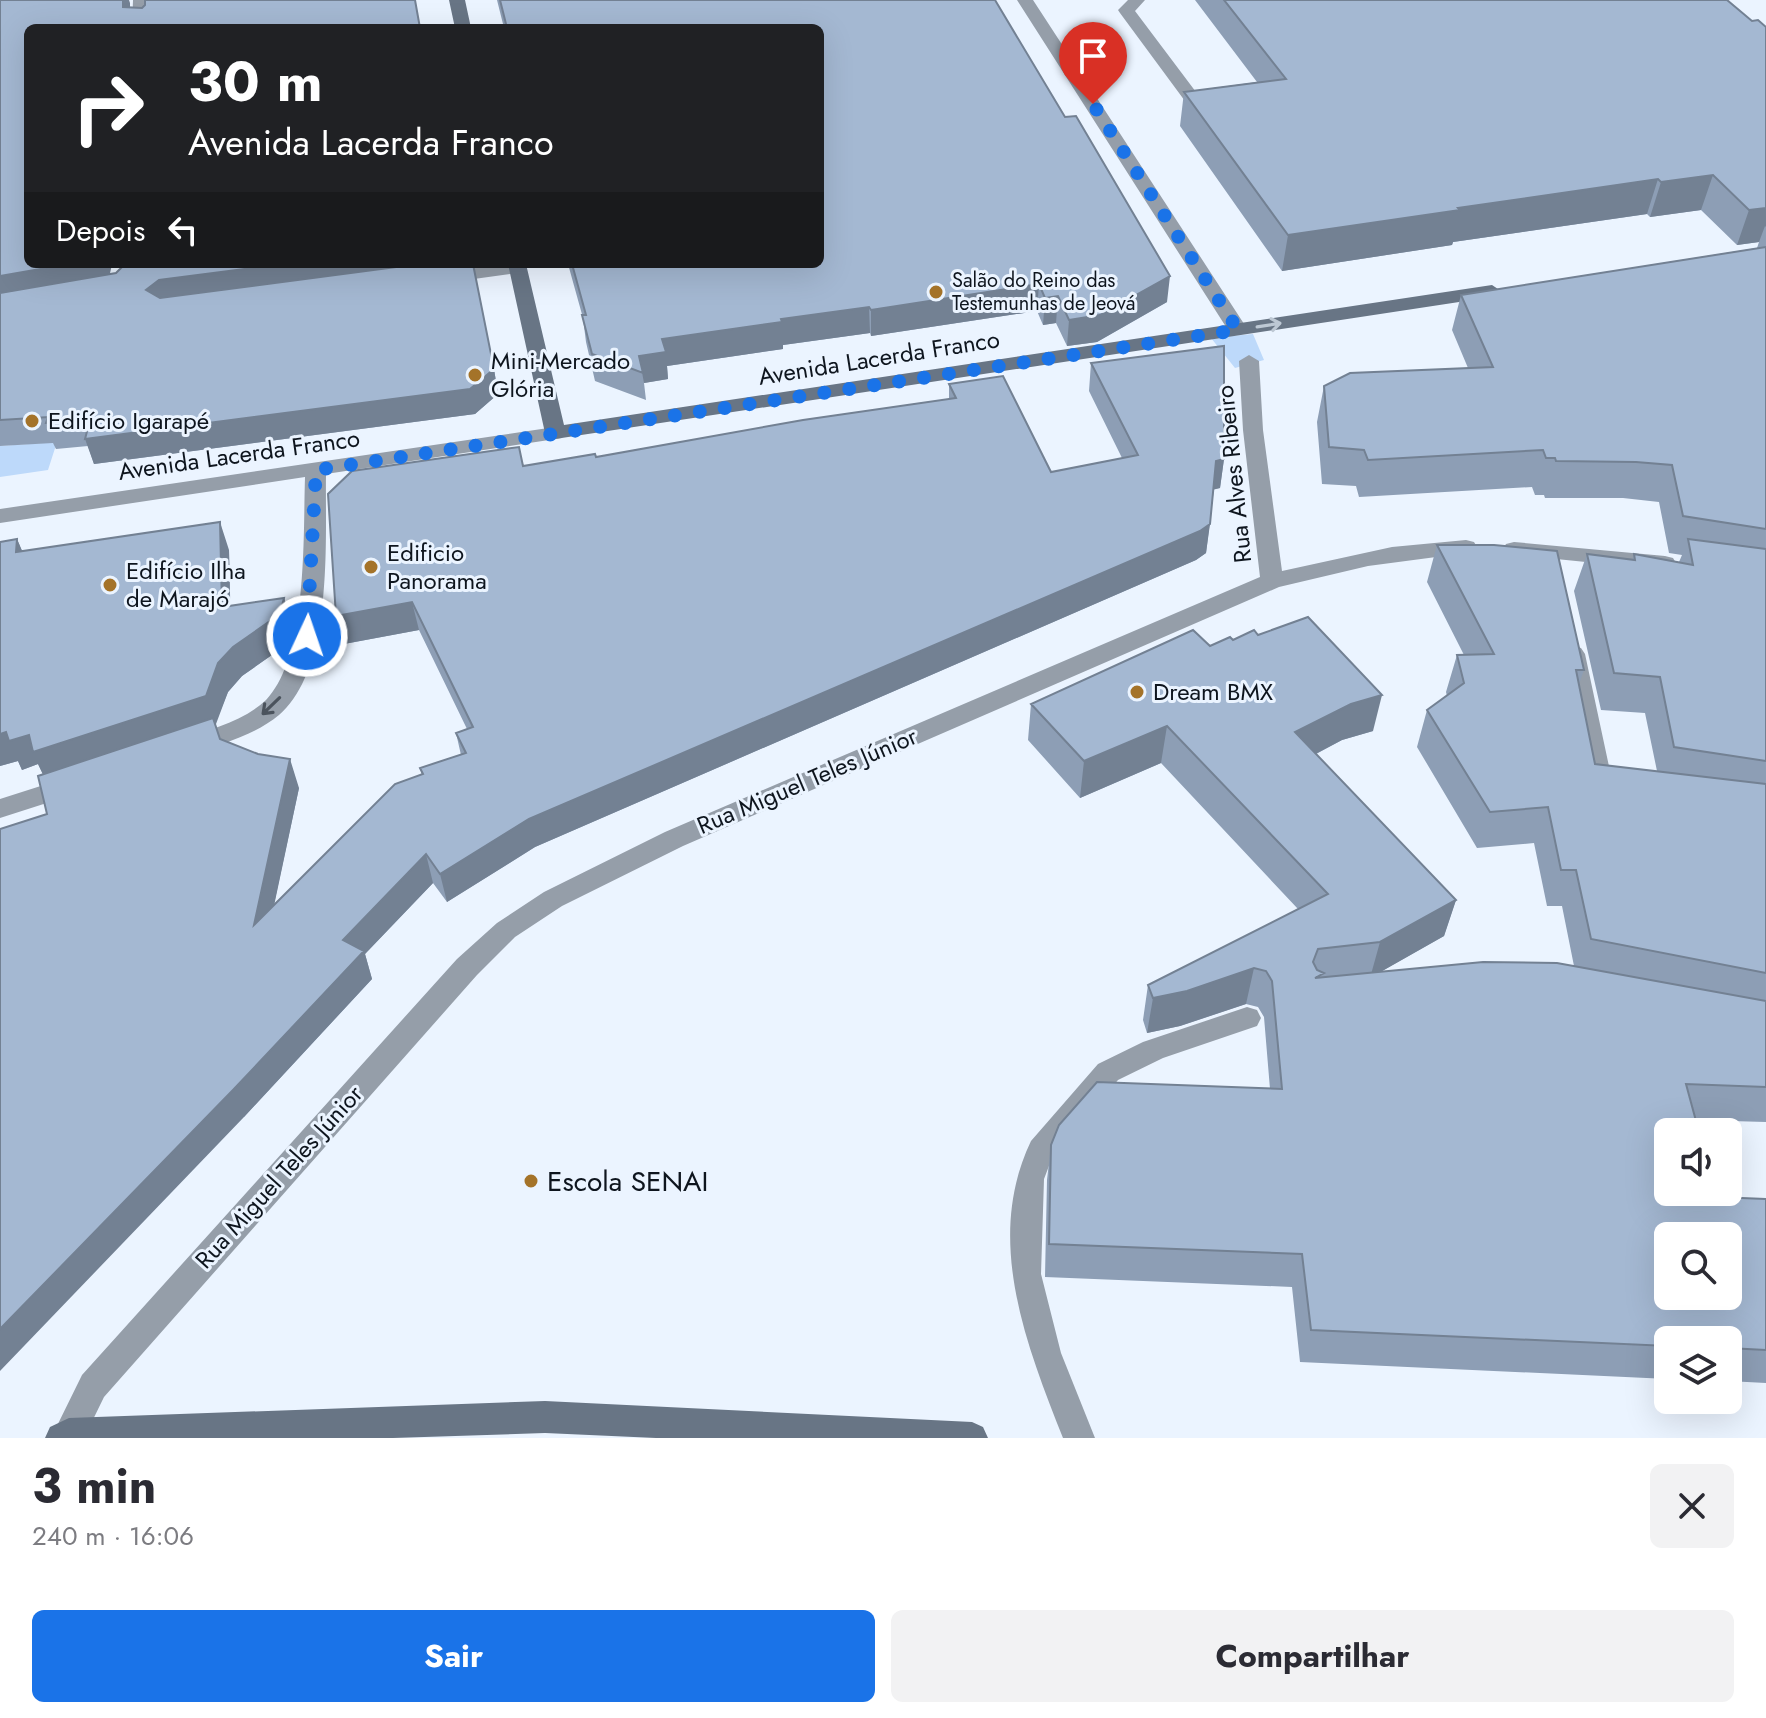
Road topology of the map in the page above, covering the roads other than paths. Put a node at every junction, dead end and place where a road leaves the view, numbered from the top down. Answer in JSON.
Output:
{"nodes":[{"id":1,"x":141,"y":0,"type":"edge"},
{"id":2,"x":457,"y":0,"type":"edge"},
{"id":3,"x":1025,"y":0,"type":"edge"},
{"id":4,"x":1137,"y":0,"type":"edge"},
{"id":5,"x":140,"y":24,"type":"edge"},
{"id":6,"x":462,"y":24,"type":"edge"},
{"id":7,"x":1202,"y":112,"type":"edge"},
{"id":8,"x":504,"y":268,"type":"edge"},
{"id":9,"x":517,"y":268,"type":"edge"},
{"id":10,"x":419,"y":281,"type":"edge"},
{"id":11,"x":1517,"y":288,"type":"edge"},
{"id":12,"x":1238,"y":330,"type":"junction"},
{"id":13,"x":1249,"y":361,"type":"dead end"},
{"id":14,"x":555,"y":433,"type":"junction"},
{"id":15,"x":316,"y":470,"type":"junction"},
{"id":16,"x":0,"y":516,"type":"edge"},
{"id":17,"x":1551,"y":550,"type":"junction"},
{"id":18,"x":1688,"y":567,"type":"edge"},
{"id":19,"x":1556,"y":576,"type":"edge"},
{"id":20,"x":1272,"y":581,"type":"junction"},
{"id":21,"x":1569,"y":635,"type":"edge"},
{"id":22,"x":172,"y":751,"type":"edge"},
{"id":23,"x":101,"y":775,"type":"edge"},
{"id":24,"x":1641,"y":794,"type":"edge"},
{"id":25,"x":0,"y":809,"type":"edge"},
{"id":26,"x":1247,"y":1018,"type":"dead end"},
{"id":27,"x":544,"y":1428,"type":"edge"},
{"id":28,"x":65,"y":1436,"type":"edge"},
{"id":29,"x":972,"y":1438,"type":"edge"},
{"id":30,"x":1079,"y":1438,"type":"edge"}],
"edges":[{"from":1,"to":5,"type":"street"},
{"from":2,"to":6,"type":"street"},
{"from":3,"to":12,"type":"street"},
{"from":4,"to":7,"type":"street"},
{"from":8,"to":10,"type":"street"},
{"from":9,"to":14,"type":"street"},
{"from":12,"to":11,"type":"street","name":"Avenida Lacerda Franco","one_way":true},
{"from":12,"to":14,"type":"street","name":"Avenida Lacerda Franco"},
{"from":13,"to":20,"type":"street","name":"Rua Alves Ribeiro"},
{"from":14,"to":15,"type":"street","name":"Avenida Lacerda Franco"},
{"from":15,"to":16,"type":"street","name":"Avenida Lacerda Franco"},
{"from":15,"to":22,"type":"street","one_way":true},
{"from":17,"to":18,"type":"street","name":"Rua Miguel Teles Júnior"},
{"from":17,"to":19,"type":"street"},
{"from":17,"to":20,"type":"street","name":"Rua Miguel Teles Júnior"},
{"from":20,"to":28,"type":"street","name":"Rua Miguel Teles Júnior"},
{"from":21,"to":24,"type":"street"},
{"from":23,"to":25,"type":"street"},
{"from":26,"to":30,"type":"street"},
{"from":27,"to":28,"type":"street"},
{"from":27,"to":29,"type":"street"}]}
